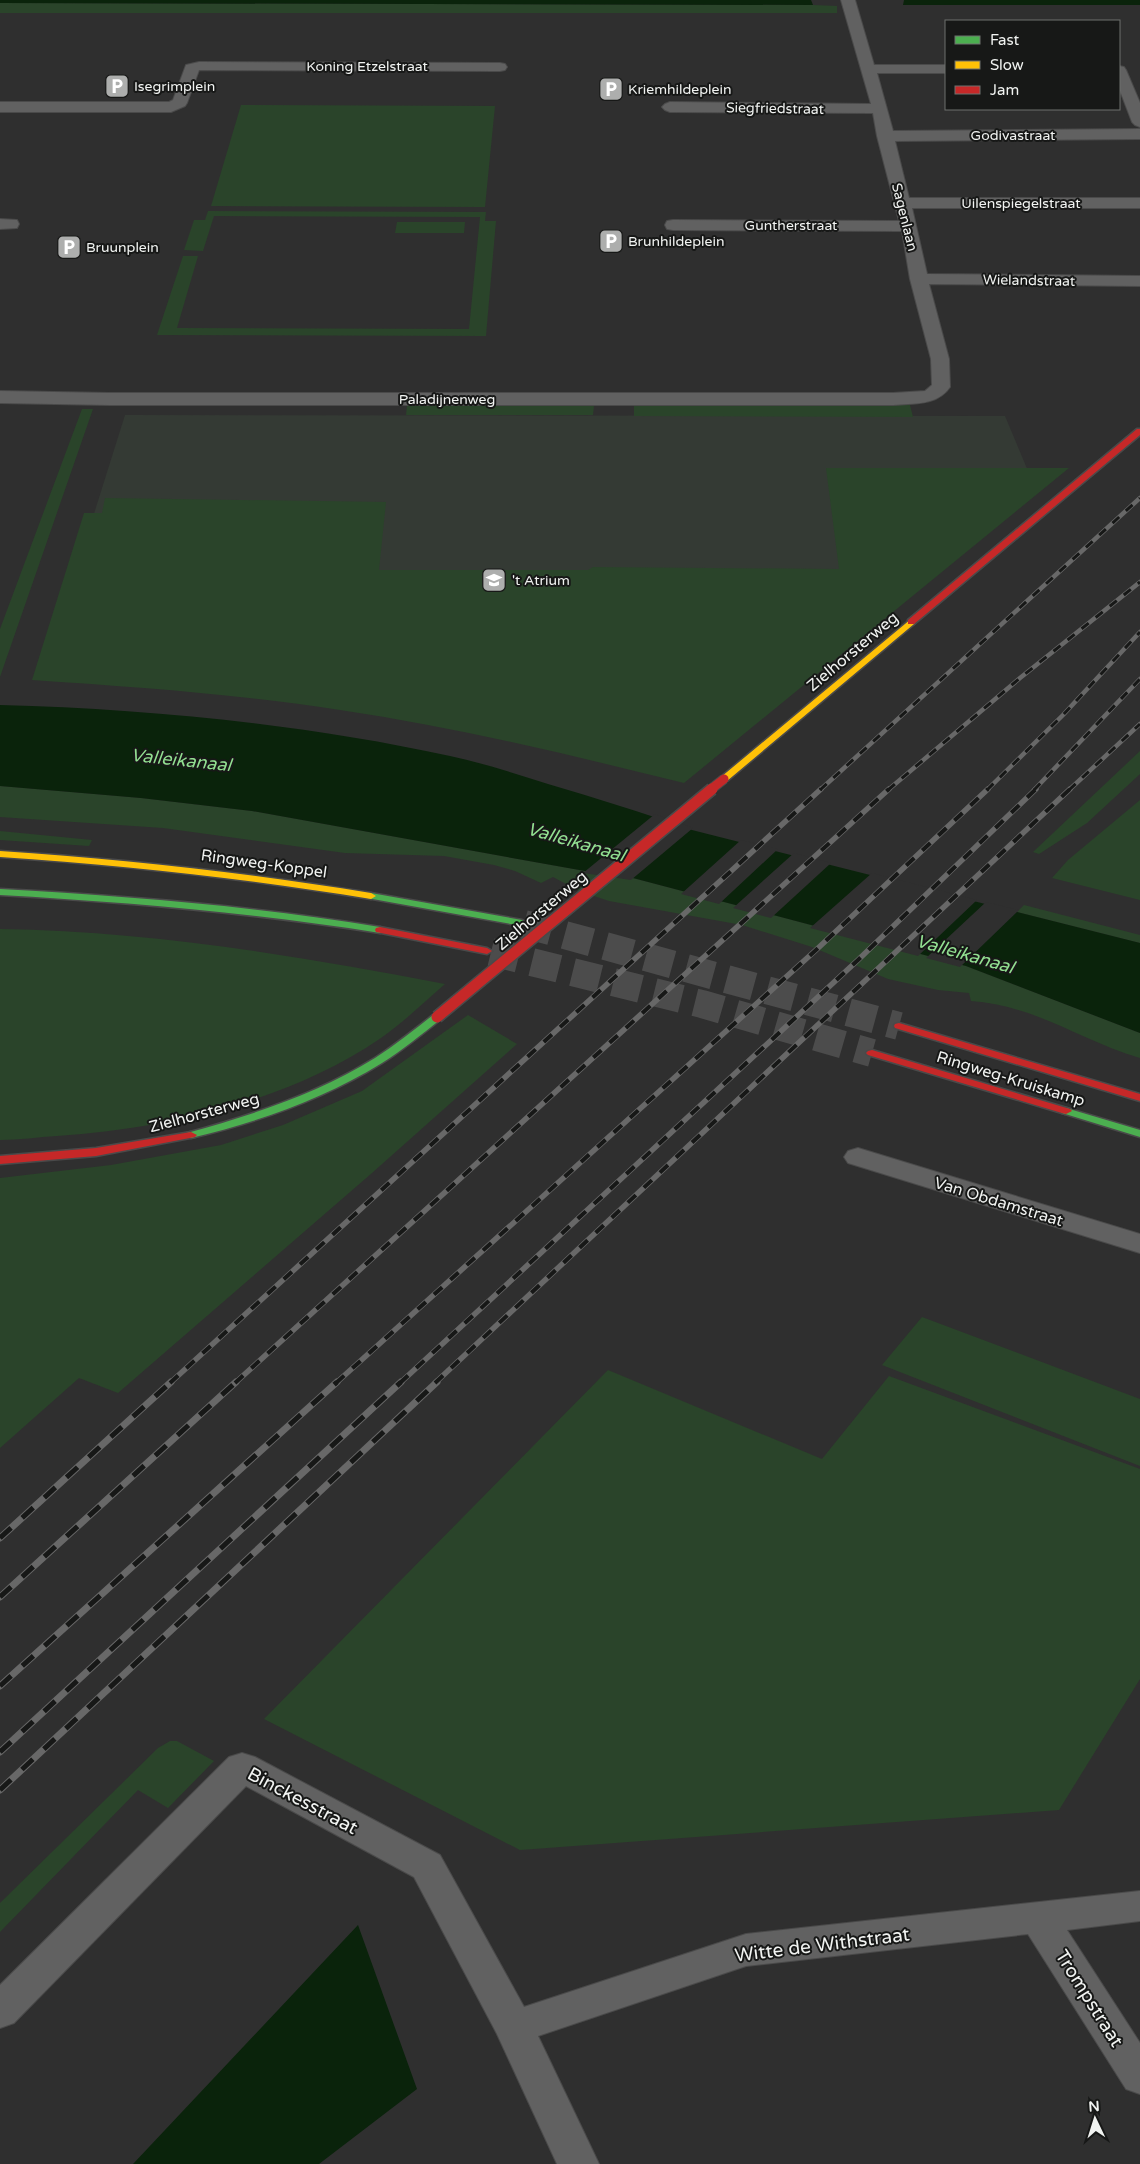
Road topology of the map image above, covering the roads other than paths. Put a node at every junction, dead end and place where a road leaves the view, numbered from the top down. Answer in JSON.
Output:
{"nodes":[{"id":1,"x":848,"y":0,"type":"edge"},
{"id":2,"x":500,"y":67,"type":"dead end"},
{"id":3,"x":867,"y":69,"type":"junction"},
{"id":4,"x":945,"y":69,"type":"edge"},
{"id":5,"x":1124,"y":70,"type":"edge"},
{"id":6,"x":0,"y":107,"type":"edge"},
{"id":7,"x":670,"y":107,"type":"dead end"},
{"id":8,"x":880,"y":110,"type":"junction"},
{"id":9,"x":1140,"y":122,"type":"edge"},
{"id":10,"x":1140,"y":134,"type":"edge"},
{"id":11,"x":885,"y":136,"type":"junction"},
{"id":12,"x":903,"y":203,"type":"junction"},
{"id":13,"x":1140,"y":203,"type":"edge"},
{"id":14,"x":673,"y":225,"type":"dead end"},
{"id":15,"x":909,"y":226,"type":"junction"},
{"id":16,"x":919,"y":279,"type":"junction"},
{"id":17,"x":1140,"y":281,"type":"edge"},
{"id":18,"x":0,"y":397,"type":"edge"},
{"id":19,"x":893,"y":399,"type":"joint"},
{"id":20,"x":1140,"y":431,"type":"edge"},
{"id":21,"x":0,"y":854,"type":"edge"},
{"id":22,"x":0,"y":892,"type":"edge"},
{"id":23,"x":522,"y":923,"type":"tunnel mouth"},
{"id":24,"x":487,"y":951,"type":"tunnel mouth"},
{"id":25,"x":899,"y":1026,"type":"tunnel mouth"},
{"id":26,"x":872,"y":1053,"type":"tunnel mouth"},
{"id":27,"x":1140,"y":1098,"type":"edge"},
{"id":28,"x":1140,"y":1134,"type":"edge"},
{"id":29,"x":858,"y":1157,"type":"dead end"},
{"id":30,"x":0,"y":1160,"type":"edge"},
{"id":31,"x":1140,"y":1244,"type":"edge"},
{"id":32,"x":1140,"y":1906,"type":"edge"},
{"id":33,"x":1039,"y":1918,"type":"junction"},
{"id":34,"x":0,"y":2011,"type":"edge"},
{"id":35,"x":514,"y":2027,"type":"junction"},
{"id":36,"x":1140,"y":2078,"type":"edge"},
{"id":37,"x":578,"y":2164,"type":"edge"}],
"edges":[{"from":1,"to":3,"type":"street","name":"Sagenlaan"},
{"from":2,"to":6,"type":"street","name":"Koning Etzelstraat"},
{"from":3,"to":4,"type":"street"},
{"from":3,"to":8,"type":"street","name":"Sagenlaan"},
{"from":5,"to":9,"type":"street"},
{"from":7,"to":8,"type":"street","name":"Siegfriedstraat"},
{"from":8,"to":11,"type":"street","name":"Sagenlaan"},
{"from":10,"to":11,"type":"street","name":"Godivastraat"},
{"from":11,"to":12,"type":"street","name":"Sagenlaan"},
{"from":12,"to":13,"type":"street","name":"Uilenspiegelstraat"},
{"from":12,"to":15,"type":"street","name":"Sagenlaan"},
{"from":14,"to":15,"type":"street","name":"Guntherstraat"},
{"from":15,"to":16,"type":"street","name":"Sagenlaan"},
{"from":16,"to":17,"type":"street","name":"Wielandstraat"},
{"from":16,"to":19,"type":"street","name":"Sagenlaan"},
{"from":18,"to":19,"type":"street","name":"Paladijnenweg"},
{"from":20,"to":30,"type":"main road","name":"Zielhorsterweg","bridge":true},
{"from":21,"to":23,"type":"main road","name":"Ringweg-Koppel"},
{"from":22,"to":24,"type":"main road"},
{"from":25,"to":27,"type":"main road","name":"Ringweg-Kruiskamp"},
{"from":26,"to":28,"type":"main road","name":"Ringweg-Kruiskamp"},
{"from":29,"to":31,"type":"street","name":"Van Obdamstraat"},
{"from":32,"to":33,"type":"street","name":"Witte de Withstraat"},
{"from":33,"to":35,"type":"street","name":"Witte de Withstraat"},
{"from":33,"to":36,"type":"street","name":"Trompstraat"},
{"from":34,"to":35,"type":"street","name":"Binckesstraat"},
{"from":35,"to":37,"type":"street"}]}
